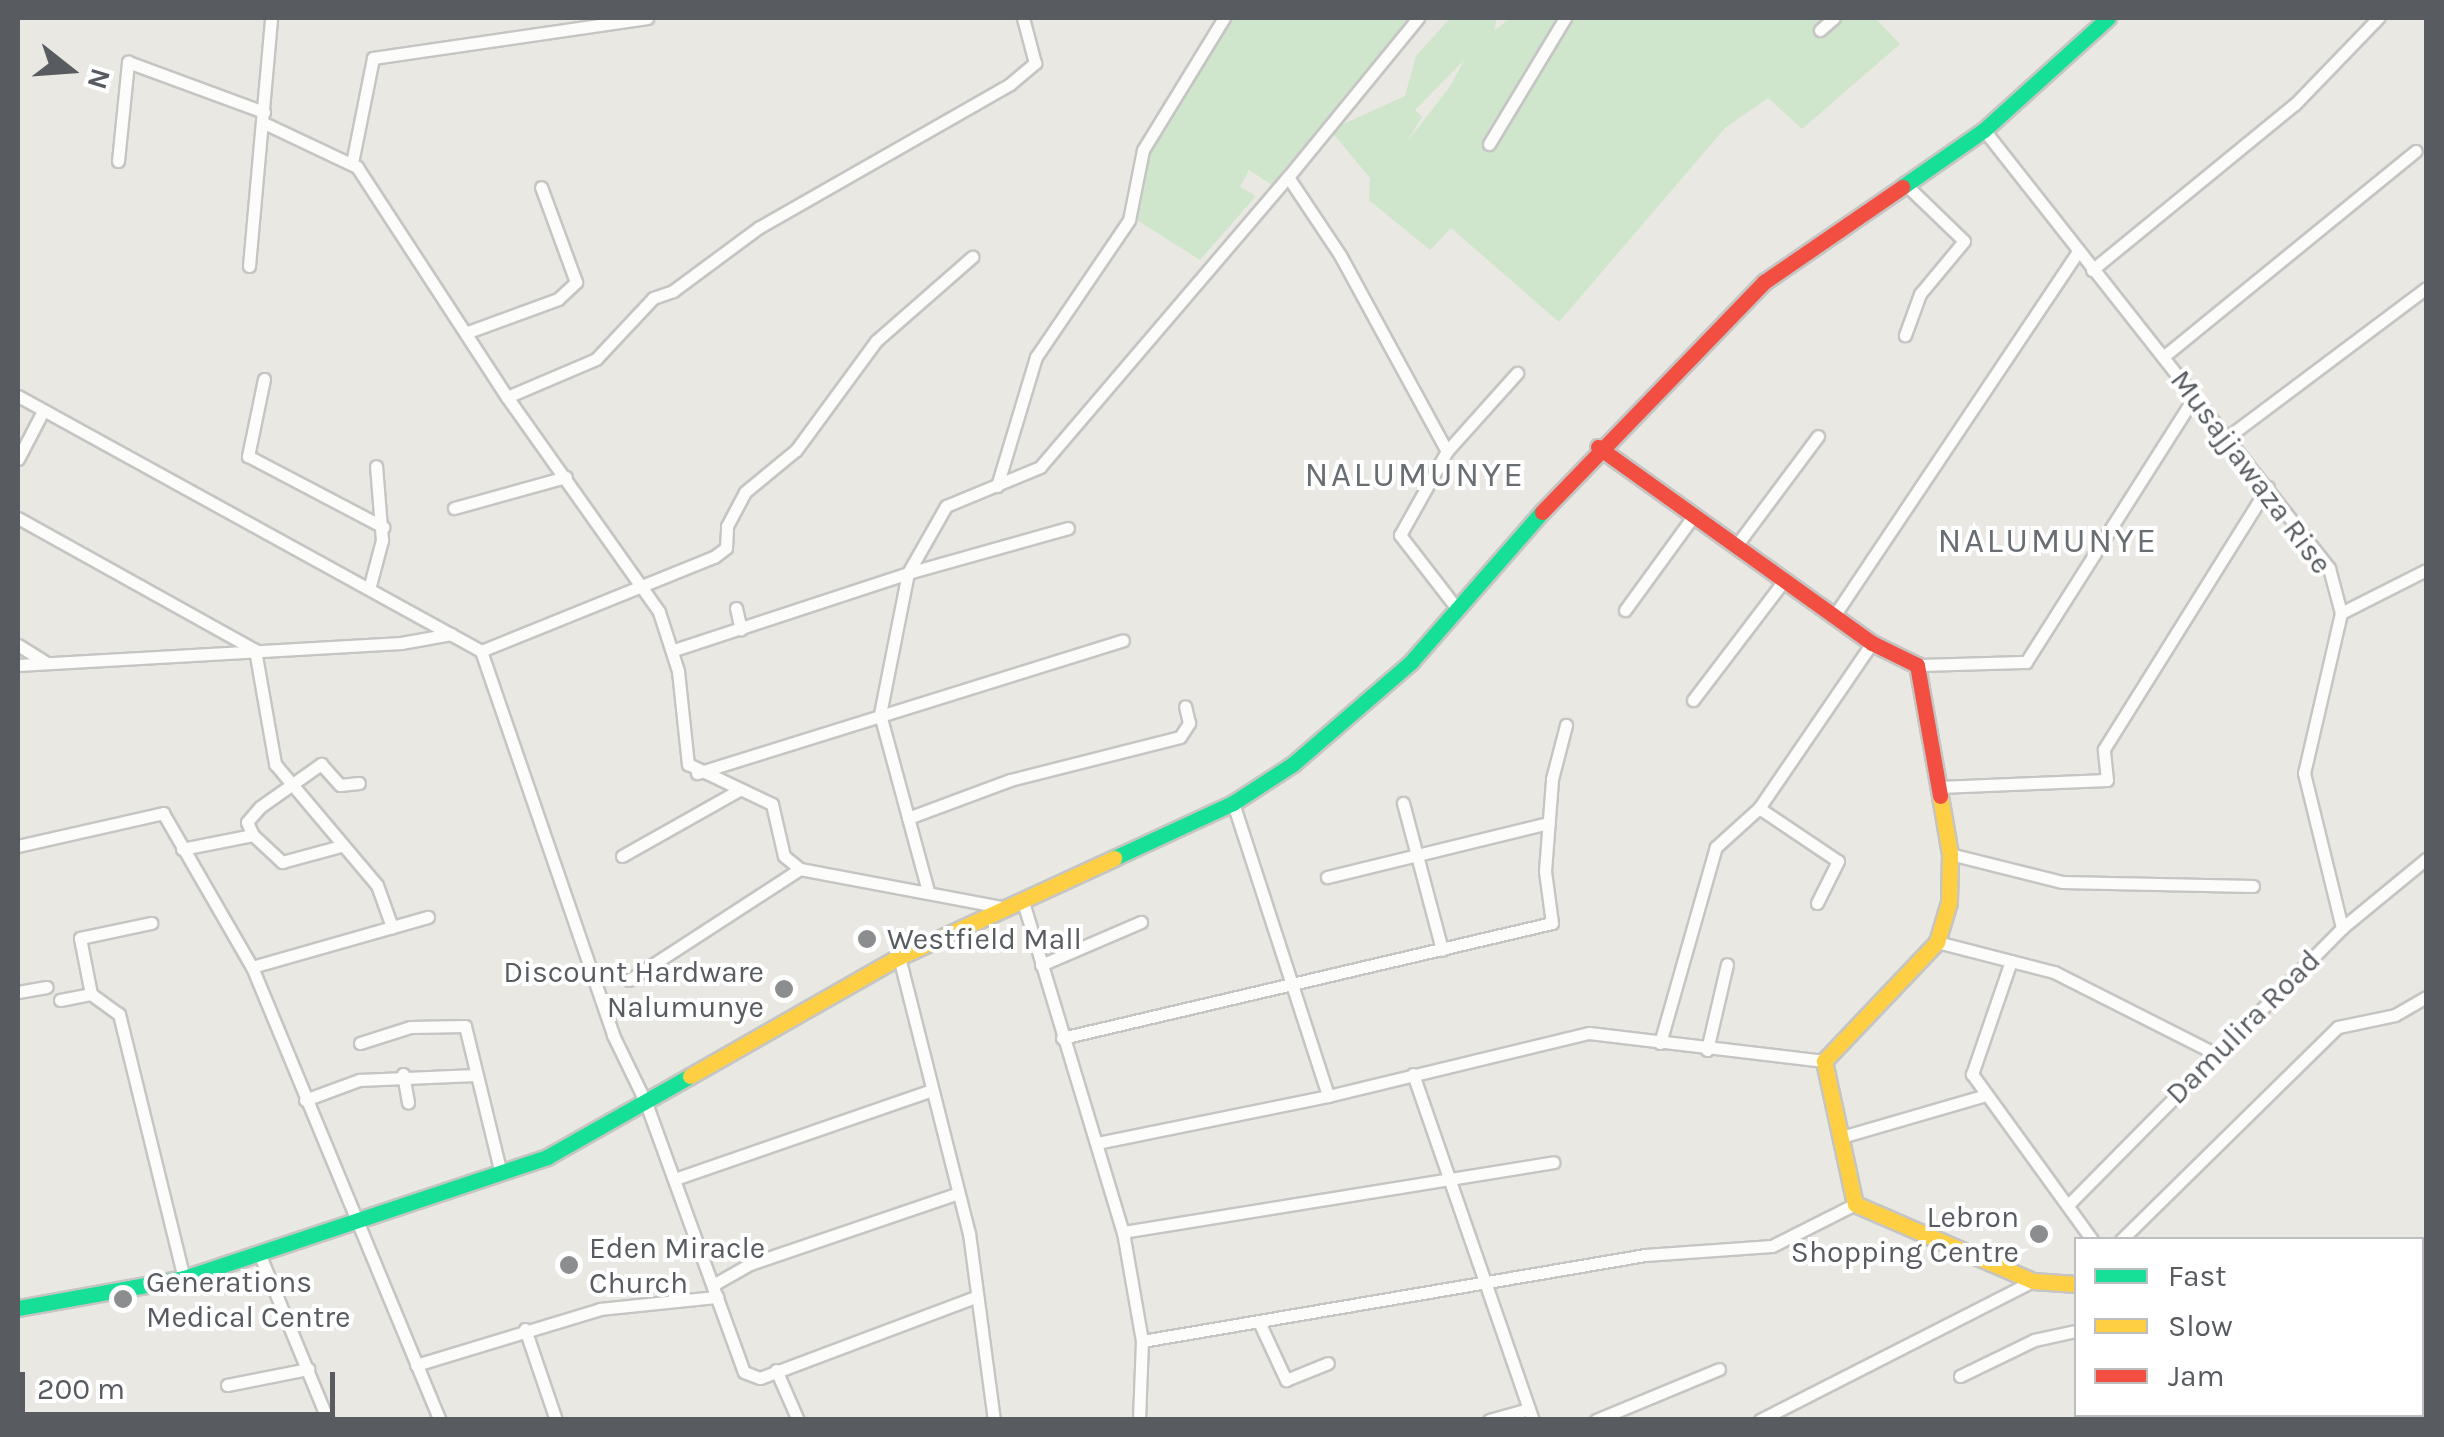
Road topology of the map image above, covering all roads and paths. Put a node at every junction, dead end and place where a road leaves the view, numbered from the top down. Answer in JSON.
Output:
{"nodes":[{"id":1,"x":271,"y":18,"type":"edge"},
{"id":2,"x":647,"y":18,"type":"edge"},
{"id":3,"x":1023,"y":18,"type":"edge"},
{"id":4,"x":1224,"y":18,"type":"edge"},
{"id":5,"x":1418,"y":18,"type":"edge"},
{"id":6,"x":1565,"y":18,"type":"edge"},
{"id":7,"x":1834,"y":18,"type":"edge"},
{"id":8,"x":2108,"y":18,"type":"edge"},
{"id":9,"x":2378,"y":18,"type":"edge"},
{"id":10,"x":1820,"y":30,"type":"dead end"},
{"id":11,"x":265,"y":118,"type":"junction"},
{"id":12,"x":1984,"y":130,"type":"junction"},
{"id":13,"x":1489,"y":144,"type":"dead end"},
{"id":14,"x":2416,"y":152,"type":"dead end"},
{"id":15,"x":118,"y":161,"type":"dead end"},
{"id":16,"x":352,"y":162,"type":"junction"},
{"id":17,"x":1288,"y":177,"type":"junction"},
{"id":18,"x":1904,"y":183,"type":"junction"},
{"id":19,"x":541,"y":187,"type":"dead end"},
{"id":20,"x":2077,"y":253,"type":"junction"},
{"id":21,"x":972,"y":257,"type":"dead end"},
{"id":22,"x":250,"y":266,"type":"dead end"},
{"id":23,"x":2092,"y":270,"type":"junction"},
{"id":24,"x":2426,"y":288,"type":"edge"},
{"id":25,"x":468,"y":332,"type":"junction"},
{"id":26,"x":1906,"y":335,"type":"dead end"},
{"id":27,"x":2163,"y":357,"type":"junction"},
{"id":28,"x":1517,"y":373,"type":"dead end"},
{"id":29,"x":264,"y":379,"type":"dead end"},
{"id":30,"x":18,"y":396,"type":"edge"},
{"id":31,"x":506,"y":397,"type":"junction"},
{"id":32,"x":2194,"y":397,"type":"junction"},
{"id":33,"x":44,"y":411,"type":"junction"},
{"id":34,"x":1818,"y":436,"type":"dead end"},
{"id":35,"x":2229,"y":436,"type":"junction"},
{"id":36,"x":1598,"y":447,"type":"junction"},
{"id":37,"x":1447,"y":451,"type":"junction"},
{"id":38,"x":18,"y":459,"type":"edge"},
{"id":39,"x":376,"y":466,"type":"dead end"},
{"id":40,"x":566,"y":477,"type":"junction"},
{"id":41,"x":998,"y":486,"type":"junction"},
{"id":42,"x":2268,"y":488,"type":"junction"},
{"id":43,"x":454,"y":508,"type":"dead end"},
{"id":44,"x":1694,"y":514,"type":"junction"},
{"id":45,"x":18,"y":518,"type":"edge"},
{"id":46,"x":383,"y":527,"type":"junction"},
{"id":47,"x":1068,"y":528,"type":"dead end"},
{"id":48,"x":1736,"y":546,"type":"junction"},
{"id":49,"x":2426,"y":570,"type":"edge"},
{"id":50,"x":908,"y":573,"type":"junction"},
{"id":51,"x":1783,"y":582,"type":"junction"},
{"id":52,"x":370,"y":589,"type":"junction"},
{"id":53,"x":643,"y":590,"type":"junction"},
{"id":54,"x":736,"y":608,"type":"dead end"},
{"id":55,"x":1458,"y":610,"type":"junction"},
{"id":56,"x":1625,"y":610,"type":"dead end"},
{"id":57,"x":2342,"y":613,"type":"junction"},
{"id":58,"x":1834,"y":616,"type":"junction"},
{"id":59,"x":741,"y":628,"type":"junction"},
{"id":60,"x":451,"y":634,"type":"junction"},
{"id":61,"x":1123,"y":640,"type":"dead end"},
{"id":62,"x":1872,"y":643,"type":"junction"},
{"id":63,"x":18,"y":646,"type":"edge"},
{"id":64,"x":255,"y":650,"type":"junction"},
{"id":65,"x":481,"y":650,"type":"junction"},
{"id":66,"x":674,"y":650,"type":"junction"},
{"id":67,"x":46,"y":664,"type":"junction"},
{"id":68,"x":18,"y":665,"type":"edge"},
{"id":69,"x":1917,"y":665,"type":"junction"},
{"id":70,"x":1693,"y":700,"type":"dead end"},
{"id":71,"x":1185,"y":706,"type":"dead end"},
{"id":72,"x":880,"y":714,"type":"junction"},
{"id":73,"x":1566,"y":725,"type":"dead end"},
{"id":74,"x":697,"y":774,"type":"junction"},
{"id":75,"x":359,"y":783,"type":"dead end"},
{"id":76,"x":290,"y":784,"type":"junction"},
{"id":77,"x":1939,"y":787,"type":"junction"},
{"id":78,"x":739,"y":790,"type":"junction"},
{"id":79,"x":1403,"y":802,"type":"dead end"},
{"id":80,"x":1233,"y":804,"type":"junction"},
{"id":81,"x":1760,"y":808,"type":"junction"},
{"id":82,"x":908,"y":818,"type":"junction"},
{"id":83,"x":1549,"y":823,"type":"junction"},
{"id":84,"x":252,"y":835,"type":"junction"},
{"id":85,"x":18,"y":846,"type":"edge"},
{"id":86,"x":340,"y":846,"type":"junction"},
{"id":87,"x":183,"y":849,"type":"junction"},
{"id":88,"x":1418,"y":853,"type":"junction"},
{"id":89,"x":1950,"y":854,"type":"junction"},
{"id":90,"x":622,"y":856,"type":"dead end"},
{"id":91,"x":2426,"y":859,"type":"edge"},
{"id":92,"x":800,"y":869,"type":"junction"},
{"id":93,"x":1327,"y":877,"type":"dead end"},
{"id":94,"x":2253,"y":886,"type":"dead end"},
{"id":95,"x":928,"y":891,"type":"junction"},
{"id":96,"x":1817,"y":903,"type":"dead end"},
{"id":97,"x":1018,"y":907,"type":"junction"},
{"id":98,"x":428,"y":917,"type":"dead end"},
{"id":99,"x":1141,"y":922,"type":"dead end"},
{"id":100,"x":151,"y":923,"type":"dead end"},
{"id":101,"x":392,"y":927,"type":"junction"},
{"id":102,"x":2342,"y":928,"type":"junction"},
{"id":103,"x":1936,"y":942,"type":"junction"},
{"id":104,"x":1442,"y":950,"type":"junction"},
{"id":105,"x":899,"y":958,"type":"junction"},
{"id":106,"x":2011,"y":961,"type":"junction"},
{"id":107,"x":1041,"y":964,"type":"junction"},
{"id":108,"x":1727,"y":964,"type":"dead end"},
{"id":109,"x":252,"y":968,"type":"junction"},
{"id":110,"x":630,"y":980,"type":"dead end"},
{"id":111,"x":48,"y":987,"type":"dead end"},
{"id":112,"x":1298,"y":988,"type":"junction"},
{"id":113,"x":18,"y":992,"type":"edge"},
{"id":114,"x":91,"y":994,"type":"junction"},
{"id":115,"x":2426,"y":998,"type":"edge"},
{"id":116,"x":60,"y":1000,"type":"dead end"},
{"id":117,"x":1062,"y":1038,"type":"junction"},
{"id":118,"x":360,"y":1042,"type":"dead end"},
{"id":119,"x":1660,"y":1043,"type":"junction"},
{"id":120,"x":1708,"y":1050,"type":"junction"},
{"id":121,"x":2216,"y":1054,"type":"junction"},
{"id":122,"x":1824,"y":1062,"type":"junction"},
{"id":123,"x":404,"y":1074,"type":"junction"},
{"id":124,"x":1413,"y":1074,"type":"junction"},
{"id":125,"x":476,"y":1075,"type":"junction"},
{"id":126,"x":932,"y":1090,"type":"junction"},
{"id":127,"x":1328,"y":1096,"type":"junction"},
{"id":128,"x":1982,"y":1096,"type":"junction"},
{"id":129,"x":305,"y":1100,"type":"junction"},
{"id":130,"x":408,"y":1102,"type":"dead end"},
{"id":131,"x":646,"y":1103,"type":"junction"},
{"id":132,"x":1846,"y":1136,"type":"junction"},
{"id":133,"x":1097,"y":1143,"type":"junction"},
{"id":134,"x":1553,"y":1162,"type":"dead end"},
{"id":135,"x":501,"y":1174,"type":"junction"},
{"id":136,"x":1452,"y":1177,"type":"junction"},
{"id":137,"x":675,"y":1180,"type":"junction"},
{"id":138,"x":958,"y":1193,"type":"junction"},
{"id":139,"x":1855,"y":1204,"type":"junction"},
{"id":140,"x":2068,"y":1205,"type":"junction"},
{"id":141,"x":353,"y":1222,"type":"junction"},
{"id":142,"x":1123,"y":1232,"type":"junction"},
{"id":143,"x":2090,"y":1237,"type":"edge"},
{"id":144,"x":2124,"y":1237,"type":"edge"},
{"id":145,"x":259,"y":1253,"type":"junction"},
{"id":146,"x":184,"y":1278,"type":"junction"},
{"id":147,"x":2033,"y":1280,"type":"junction"},
{"id":148,"x":2074,"y":1284,"type":"edge"},
{"id":149,"x":1488,"y":1286,"type":"junction"},
{"id":150,"x":715,"y":1291,"type":"junction"},
{"id":151,"x":976,"y":1297,"type":"junction"},
{"id":152,"x":18,"y":1308,"type":"edge"},
{"id":153,"x":1260,"y":1324,"type":"junction"},
{"id":154,"x":525,"y":1329,"type":"junction"},
{"id":155,"x":2074,"y":1331,"type":"edge"},
{"id":156,"x":1142,"y":1341,"type":"junction"},
{"id":157,"x":1328,"y":1363,"type":"dead end"},
{"id":158,"x":416,"y":1366,"type":"junction"},
{"id":159,"x":308,"y":1369,"type":"junction"},
{"id":160,"x":1720,"y":1369,"type":"dead end"},
{"id":161,"x":776,"y":1370,"type":"junction"},
{"id":162,"x":1960,"y":1376,"type":"dead end"},
{"id":163,"x":227,"y":1385,"type":"dead end"},
{"id":164,"x":1531,"y":1414,"type":"edge"},
{"id":165,"x":328,"y":1420,"type":"edge"},
{"id":166,"x":440,"y":1420,"type":"edge"},
{"id":167,"x":556,"y":1420,"type":"edge"},
{"id":168,"x":798,"y":1420,"type":"edge"},
{"id":169,"x":994,"y":1420,"type":"edge"},
{"id":170,"x":1140,"y":1420,"type":"edge"},
{"id":171,"x":1490,"y":1420,"type":"edge"},
{"id":172,"x":1596,"y":1420,"type":"edge"},
{"id":173,"x":1760,"y":1420,"type":"edge"}],
"edges":[{"from":1,"to":11,"type":"street"},
{"from":2,"to":16,"type":"street"},
{"from":3,"to":31,"type":"street"},
{"from":4,"to":41,"type":"street"},
{"from":5,"to":17,"type":"street"},
{"from":6,"to":13,"type":"street"},
{"from":7,"to":10,"type":"street"},
{"from":8,"to":12,"type":"street"},
{"from":9,"to":23,"type":"street"},
{"from":11,"to":15,"type":"street"},
{"from":11,"to":16,"type":"street"},
{"from":11,"to":22,"type":"street"},
{"from":12,"to":18,"type":"street"},
{"from":12,"to":20,"type":"street","name":"Musajjawaza Rise"},
{"from":14,"to":27,"type":"street"},
{"from":16,"to":25,"type":"street"},
{"from":17,"to":37,"type":"street"},
{"from":17,"to":41,"type":"street"},
{"from":18,"to":26,"type":"street"},
{"from":18,"to":36,"type":"street"},
{"from":19,"to":25,"type":"street"},
{"from":20,"to":23,"type":"street","name":"Musajjawaza Rise"},
{"from":20,"to":58,"type":"street"},
{"from":21,"to":53,"type":"street"},
{"from":23,"to":27,"type":"street","name":"Musajjawaza Rise"},
{"from":24,"to":35,"type":"street"},
{"from":25,"to":31,"type":"street"},
{"from":27,"to":32,"type":"street","name":"Musajjawaza Rise"},
{"from":28,"to":37,"type":"street"},
{"from":29,"to":46,"type":"street"},
{"from":30,"to":33,"type":"street"},
{"from":31,"to":40,"type":"street"},
{"from":32,"to":35,"type":"street","name":"Musajjawaza Rise"},
{"from":32,"to":69,"type":"street"},
{"from":33,"to":38,"type":"street"},
{"from":33,"to":52,"type":"street"},
{"from":34,"to":48,"type":"street"},
{"from":35,"to":42,"type":"street","name":"Musajjawaza Rise"},
{"from":36,"to":44,"type":"street"},
{"from":36,"to":55,"type":"street"},
{"from":37,"to":55,"type":"street"},
{"from":39,"to":46,"type":"street"},
{"from":40,"to":43,"type":"street"},
{"from":40,"to":53,"type":"street"},
{"from":41,"to":50,"type":"street"},
{"from":42,"to":57,"type":"street","name":"Musajjawaza Rise"},
{"from":42,"to":77,"type":"street"},
{"from":44,"to":48,"type":"street"},
{"from":44,"to":56,"type":"street"},
{"from":45,"to":64,"type":"street"},
{"from":46,"to":52,"type":"street"},
{"from":47,"to":50,"type":"street"},
{"from":48,"to":51,"type":"street"},
{"from":49,"to":57,"type":"street"},
{"from":50,"to":59,"type":"street"},
{"from":50,"to":72,"type":"street"},
{"from":51,"to":58,"type":"street"},
{"from":51,"to":70,"type":"street"},
{"from":52,"to":60,"type":"street"},
{"from":53,"to":65,"type":"street"},
{"from":53,"to":66,"type":"street"},
{"from":54,"to":59,"type":"street"},
{"from":55,"to":80,"type":"street"},
{"from":57,"to":102,"type":"street","name":"Musajjawaza Rise"},
{"from":58,"to":62,"type":"street"},
{"from":59,"to":66,"type":"street"},
{"from":60,"to":64,"type":"street"},
{"from":60,"to":65,"type":"street"},
{"from":61,"to":72,"type":"street"},
{"from":62,"to":69,"type":"street"},
{"from":62,"to":81,"type":"street"},
{"from":63,"to":67,"type":"street"},
{"from":64,"to":67,"type":"street"},
{"from":64,"to":76,"type":"street"},
{"from":65,"to":131,"type":"street"},
{"from":66,"to":74,"type":"street"},
{"from":67,"to":68,"type":"street"},
{"from":69,"to":77,"type":"street"},
{"from":71,"to":82,"type":"street"},
{"from":72,"to":74,"type":"street"},
{"from":72,"to":82,"type":"street"},
{"from":73,"to":83,"type":"street"},
{"from":74,"to":78,"type":"street"},
{"from":75,"to":76,"type":"street"},
{"from":76,"to":84,"type":"street"},
{"from":76,"to":86,"type":"street"},
{"from":77,"to":89,"type":"street"},
{"from":78,"to":90,"type":"street"},
{"from":78,"to":92,"type":"street"},
{"from":79,"to":88,"type":"street"},
{"from":80,"to":97,"type":"street"},
{"from":80,"to":112,"type":"street"},
{"from":81,"to":96,"type":"street"},
{"from":81,"to":119,"type":"street"},
{"from":82,"to":95,"type":"street"},
{"from":83,"to":88,"type":"street"},
{"from":83,"to":104,"type":"street"},
{"from":84,"to":86,"type":"street"},
{"from":84,"to":87,"type":"street"},
{"from":85,"to":87,"type":"street"},
{"from":86,"to":101,"type":"street"},
{"from":87,"to":109,"type":"street"},
{"from":88,"to":93,"type":"street"},
{"from":88,"to":104,"type":"street"},
{"from":89,"to":94,"type":"street"},
{"from":89,"to":103,"type":"street"},
{"from":91,"to":102,"type":"street","name":"Damulira Road"},
{"from":92,"to":95,"type":"street"},
{"from":92,"to":110,"type":"street"},
{"from":95,"to":97,"type":"street"},
{"from":97,"to":105,"type":"street"},
{"from":97,"to":107,"type":"street"},
{"from":98,"to":101,"type":"street"},
{"from":99,"to":107,"type":"street"},
{"from":100,"to":114,"type":"street"},
{"from":101,"to":109,"type":"street"},
{"from":102,"to":121,"type":"street","name":"Damulira Road"},
{"from":103,"to":106,"type":"street"},
{"from":103,"to":122,"type":"street"},
{"from":104,"to":112,"type":"street"},
{"from":105,"to":126,"type":"street"},
{"from":105,"to":131,"type":"street"},
{"from":106,"to":121,"type":"street"},
{"from":106,"to":128,"type":"street"},
{"from":107,"to":117,"type":"street"},
{"from":108,"to":120,"type":"street"},
{"from":109,"to":129,"type":"street"},
{"from":111,"to":113,"type":"street"},
{"from":112,"to":117,"type":"street"},
{"from":112,"to":127,"type":"street"},
{"from":114,"to":116,"type":"street"},
{"from":114,"to":146,"type":"street"},
{"from":115,"to":144,"type":"street"},
{"from":117,"to":133,"type":"street"},
{"from":118,"to":125,"type":"street"},
{"from":119,"to":120,"type":"street"},
{"from":119,"to":124,"type":"street"},
{"from":120,"to":122,"type":"street"},
{"from":121,"to":140,"type":"street","name":"Damulira Road"},
{"from":122,"to":132,"type":"street"},
{"from":123,"to":125,"type":"street"},
{"from":123,"to":129,"type":"street"},
{"from":123,"to":130,"type":"street"},
{"from":124,"to":127,"type":"street"},
{"from":124,"to":136,"type":"street"},
{"from":125,"to":135,"type":"street"},
{"from":126,"to":137,"type":"street"},
{"from":126,"to":138,"type":"street"},
{"from":127,"to":133,"type":"street"},
{"from":128,"to":132,"type":"street"},
{"from":128,"to":140,"type":"street"},
{"from":129,"to":141,"type":"street"},
{"from":131,"to":135,"type":"street"},
{"from":131,"to":137,"type":"street"},
{"from":132,"to":139,"type":"street"},
{"from":133,"to":142,"type":"street"},
{"from":134,"to":136,"type":"street"},
{"from":135,"to":141,"type":"street"},
{"from":136,"to":142,"type":"street"},
{"from":136,"to":149,"type":"street"},
{"from":137,"to":150,"type":"street"},
{"from":138,"to":150,"type":"street"},
{"from":138,"to":151,"type":"street"},
{"from":139,"to":147,"type":"street"},
{"from":139,"to":149,"type":"street"},
{"from":140,"to":143,"type":"street"},
{"from":141,"to":145,"type":"street"},
{"from":141,"to":158,"type":"street"},
{"from":142,"to":156,"type":"street"},
{"from":145,"to":146,"type":"street"},
{"from":145,"to":159,"type":"street"},
{"from":146,"to":152,"type":"street"},
{"from":147,"to":148,"type":"street"},
{"from":147,"to":173,"type":"street"},
{"from":149,"to":153,"type":"street"},
{"from":149,"to":164,"type":"street"},
{"from":150,"to":154,"type":"street"},
{"from":150,"to":161,"type":"street"},
{"from":151,"to":161,"type":"street"},
{"from":151,"to":169,"type":"street"},
{"from":153,"to":156,"type":"street"},
{"from":153,"to":157,"type":"street"},
{"from":154,"to":158,"type":"street"},
{"from":154,"to":167,"type":"street"},
{"from":155,"to":162,"type":"street"},
{"from":156,"to":170,"type":"street"},
{"from":158,"to":166,"type":"street"},
{"from":159,"to":163,"type":"street"},
{"from":159,"to":165,"type":"street"},
{"from":160,"to":172,"type":"street"},
{"from":161,"to":168,"type":"street"},
{"from":164,"to":171,"type":"street"}]}
